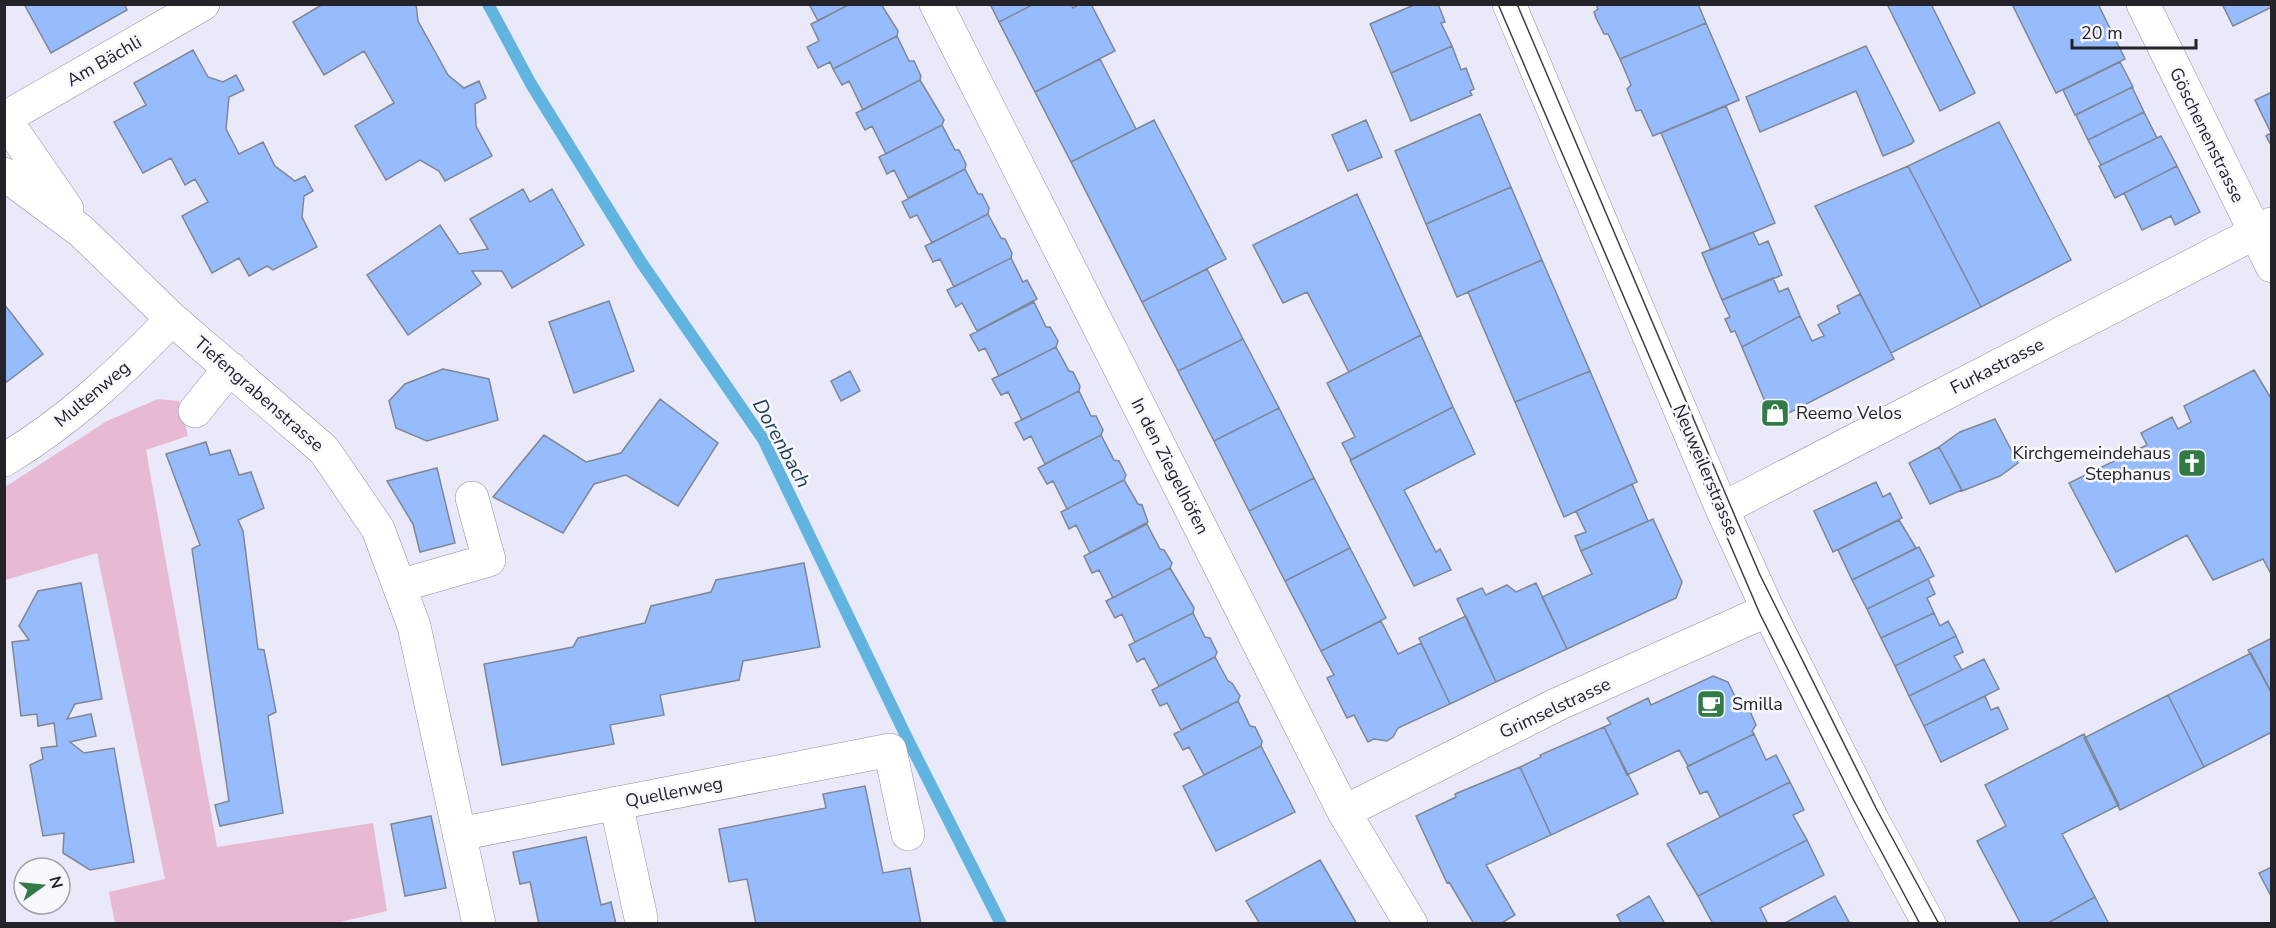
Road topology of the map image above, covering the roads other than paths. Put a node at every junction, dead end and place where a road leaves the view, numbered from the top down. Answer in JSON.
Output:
{"nodes":[{"id":1,"x":203,"y":4,"type":"edge"},
{"id":2,"x":936,"y":4,"type":"edge"},
{"id":3,"x":1509,"y":4,"type":"edge"},
{"id":4,"x":2143,"y":4,"type":"edge"},
{"id":5,"x":167,"y":13,"type":"edge"},
{"id":6,"x":5,"y":118,"type":"edge"},
{"id":7,"x":4,"y":174,"type":"edge"},
{"id":8,"x":2263,"y":228,"type":"edge"},
{"id":9,"x":81,"y":231,"type":"junction"},
{"id":10,"x":2271,"y":266,"type":"edge"},
{"id":11,"x":172,"y":319,"type":"junction"},
{"id":12,"x":230,"y":369,"type":"junction"},
{"id":13,"x":195,"y":411,"type":"dead end"},
{"id":14,"x":4,"y":460,"type":"edge"},
{"id":15,"x":472,"y":498,"type":"dead end"},
{"id":16,"x":1722,"y":509,"type":"junction"},
{"id":17,"x":399,"y":585,"type":"junction"},
{"id":18,"x":1768,"y":610,"type":"junction"},
{"id":19,"x":616,"y":803,"type":"junction"},
{"id":20,"x":1344,"y":812,"type":"junction"},
{"id":21,"x":459,"y":834,"type":"junction"},
{"id":22,"x":908,"y":834,"type":"dead end"},
{"id":23,"x":641,"y":918,"type":"dead end"},
{"id":24,"x":479,"y":924,"type":"edge"},
{"id":25,"x":1411,"y":924,"type":"edge"},
{"id":26,"x":1929,"y":924,"type":"edge"}],
"edges":[{"from":1,"to":5,"type":"street","name":"Am Bächli"},
{"from":2,"to":20,"type":"street","name":"In den Ziegelhöfen"},
{"from":3,"to":16,"type":"street","name":"Neuweilerstrasse"},
{"from":4,"to":8,"type":"street","name":"Göschenenstrasse"},
{"from":5,"to":6,"type":"street","name":"Am Bächli"},
{"from":6,"to":9,"type":"street"},
{"from":7,"to":9,"type":"street","name":"Tiefengrabenstrasse"},
{"from":8,"to":10,"type":"street","name":"Göschenenstrasse"},
{"from":8,"to":16,"type":"street","name":"Furkastrasse"},
{"from":9,"to":11,"type":"street","name":"Tiefengrabenstrasse"},
{"from":11,"to":12,"type":"street","name":"Tiefengrabenstrasse"},
{"from":11,"to":14,"type":"street","name":"Multenweg"},
{"from":12,"to":13,"type":"street"},
{"from":12,"to":17,"type":"street","name":"Tiefengrabenstrasse"},
{"from":15,"to":17,"type":"street"},
{"from":16,"to":18,"type":"street","name":"Neuweilerstrasse"},
{"from":17,"to":21,"type":"street","name":"Tiefengrabenstrasse"},
{"from":18,"to":20,"type":"street","name":"Grimselstrasse"},
{"from":18,"to":26,"type":"street","name":"Neuweilerstrasse"},
{"from":19,"to":21,"type":"street","name":"Quellenweg"},
{"from":19,"to":22,"type":"street","name":"Quellenweg"},
{"from":19,"to":23,"type":"street"},
{"from":20,"to":25,"type":"street","name":"In den Ziegelhöfen"},
{"from":21,"to":24,"type":"street","name":"Tiefengrabenstrasse"}]}
